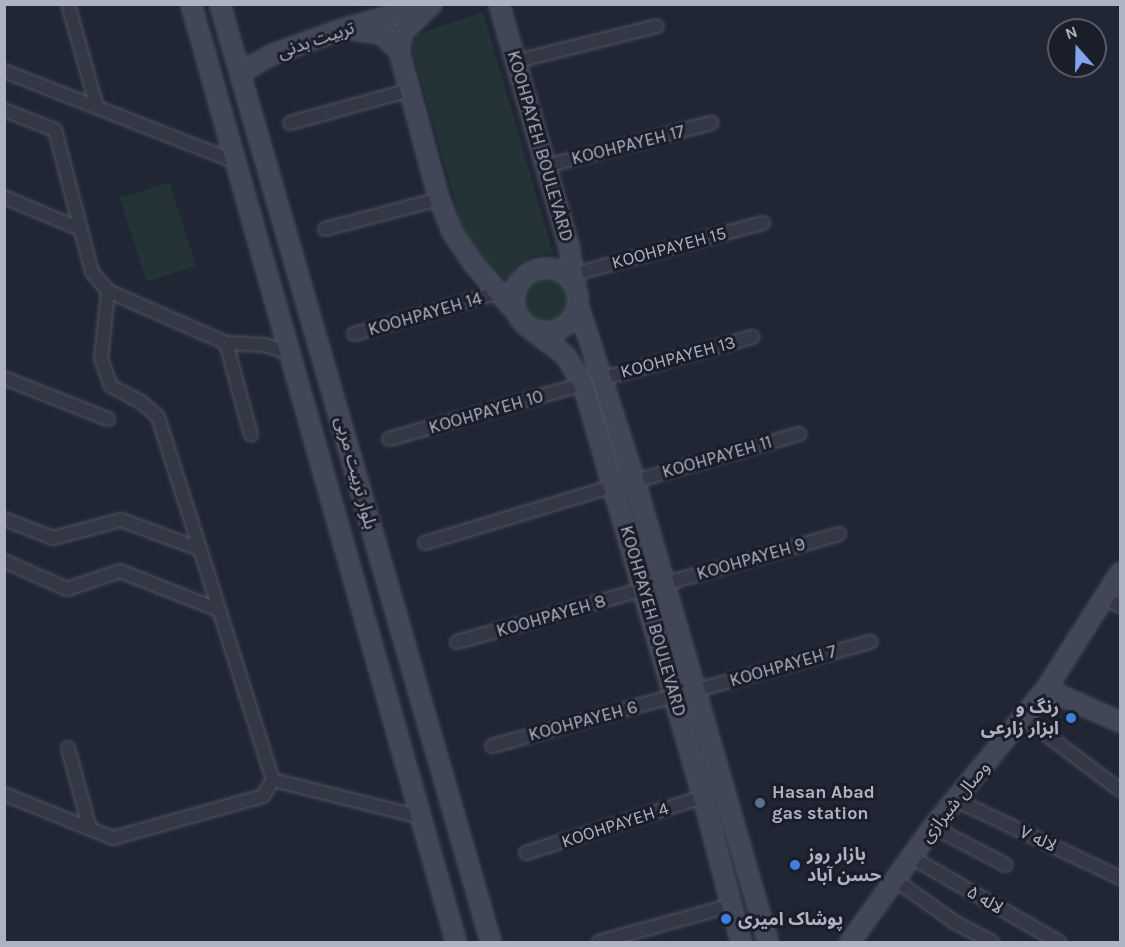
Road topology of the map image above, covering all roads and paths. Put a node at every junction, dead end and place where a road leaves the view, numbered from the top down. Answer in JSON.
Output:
{"nodes":[{"id":1,"x":68,"y":4,"type":"edge"},
{"id":2,"x":191,"y":4,"type":"edge"},
{"id":3,"x":220,"y":4,"type":"edge"},
{"id":4,"x":499,"y":4,"type":"edge"},
{"id":5,"x":432,"y":5,"type":"edge"},
{"id":6,"x":657,"y":26,"type":"dead end"},
{"id":7,"x":342,"y":29,"type":"junction"},
{"id":8,"x":399,"y":51,"type":"junction"},
{"id":9,"x":517,"y":61,"type":"junction"},
{"id":10,"x":4,"y":71,"type":"edge"},
{"id":11,"x":240,"y":73,"type":"junction"},
{"id":12,"x":410,"y":90,"type":"junction"},
{"id":13,"x":97,"y":107,"type":"junction"},
{"id":14,"x":4,"y":110,"type":"edge"},
{"id":15,"x":290,"y":123,"type":"dead end"},
{"id":16,"x":711,"y":123,"type":"dead end"},
{"id":17,"x":234,"y":161,"type":"junction"},
{"id":18,"x":546,"y":166,"type":"junction"},
{"id":19,"x":4,"y":197,"type":"edge"},
{"id":20,"x":439,"y":199,"type":"junction"},
{"id":21,"x":763,"y":223,"type":"dead end"},
{"id":22,"x":325,"y":228,"type":"dead end"},
{"id":23,"x":80,"y":229,"type":"junction"},
{"id":24,"x":576,"y":290,"type":"junction"},
{"id":25,"x":108,"y":291,"type":"junction"},
{"id":26,"x":496,"y":293,"type":"junction"},
{"id":27,"x":520,"y":318,"type":"junction"},
{"id":28,"x":354,"y":334,"type":"dead end"},
{"id":29,"x":752,"y":337,"type":"dead end"},
{"id":30,"x":226,"y":343,"type":"junction"},
{"id":31,"x":290,"y":353,"type":"junction"},
{"id":32,"x":4,"y":378,"type":"edge"},
{"id":33,"x":604,"y":378,"type":"junction"},
{"id":34,"x":583,"y":384,"type":"junction"},
{"id":35,"x":333,"y":390,"type":"junction"},
{"id":36,"x":304,"y":399,"type":"junction"},
{"id":37,"x":108,"y":419,"type":"dead end"},
{"id":38,"x":799,"y":434,"type":"dead end"},
{"id":39,"x":251,"y":435,"type":"dead end"},
{"id":40,"x":389,"y":439,"type":"dead end"},
{"id":41,"x":350,"y":452,"type":"junction"},
{"id":42,"x":321,"y":457,"type":"junction"},
{"id":43,"x":635,"y":481,"type":"junction"},
{"id":44,"x":614,"y":486,"type":"junction"},
{"id":45,"x":4,"y":519,"type":"edge"},
{"id":46,"x":839,"y":534,"type":"dead end"},
{"id":47,"x":425,"y":543,"type":"dead end"},
{"id":48,"x":200,"y":549,"type":"junction"},
{"id":49,"x":4,"y":561,"type":"edge"},
{"id":50,"x":1120,"y":573,"type":"edge"},
{"id":51,"x":664,"y":584,"type":"junction"},
{"id":52,"x":644,"y":590,"type":"junction"},
{"id":53,"x":1104,"y":597,"type":"junction"},
{"id":54,"x":1120,"y":606,"type":"edge"},
{"id":55,"x":219,"y":610,"type":"junction"},
{"id":56,"x":457,"y":642,"type":"dead end"},
{"id":57,"x":870,"y":642,"type":"dead end"},
{"id":58,"x":1046,"y":689,"type":"junction"},
{"id":59,"x":697,"y":690,"type":"junction"},
{"id":60,"x":674,"y":696,"type":"junction"},
{"id":61,"x":1024,"y":718,"type":"junction"},
{"id":62,"x":1120,"y":722,"type":"edge"},
{"id":63,"x":492,"y":746,"type":"dead end"},
{"id":64,"x":68,"y":748,"type":"dead end"},
{"id":65,"x":273,"y":780,"type":"junction"},
{"id":66,"x":1120,"y":790,"type":"edge"},
{"id":67,"x":4,"y":794,"type":"edge"},
{"id":68,"x":703,"y":797,"type":"junction"},
{"id":69,"x":956,"y":800,"type":"junction"},
{"id":70,"x":420,"y":817,"type":"junction"},
{"id":71,"x":933,"y":827,"type":"junction"},
{"id":72,"x":90,"y":829,"type":"junction"},
{"id":73,"x":526,"y":853,"type":"dead end"},
{"id":74,"x":911,"y":857,"type":"junction"},
{"id":75,"x":1006,"y":865,"type":"dead end"},
{"id":76,"x":1120,"y":878,"type":"edge"},
{"id":77,"x":894,"y":879,"type":"junction"},
{"id":78,"x":732,"y":905,"type":"junction"},
{"id":79,"x":623,"y":939,"type":"edge"},
{"id":80,"x":456,"y":942,"type":"edge"},
{"id":81,"x":491,"y":942,"type":"edge"},
{"id":82,"x":599,"y":942,"type":"edge"},
{"id":83,"x":741,"y":942,"type":"edge"},
{"id":84,"x":768,"y":942,"type":"edge"},
{"id":85,"x":850,"y":942,"type":"edge"},
{"id":86,"x":992,"y":942,"type":"edge"},
{"id":87,"x":1059,"y":942,"type":"edge"}],
"edges":[{"from":1,"to":13,"type":"street"},
{"from":2,"to":17,"type":"main road","name":"بلوار تربیت مربی"},
{"from":3,"to":11,"type":"main road","name":"بلوار تربیت مربی"},
{"from":4,"to":9,"type":"main road","name":"KOOHPAYEH BOULEVARD"},
{"from":5,"to":7,"type":"main road","name":"تربیت بدنی"},
{"from":5,"to":8,"type":"main road"},
{"from":6,"to":9,"type":"street"},
{"from":7,"to":8,"type":"main road"},
{"from":7,"to":11,"type":"main road","name":"تربیت بدنی"},
{"from":8,"to":12,"type":"main road","name":"KOOHPAYEH BOULEVARD"},
{"from":9,"to":18,"type":"main road","name":"KOOHPAYEH BOULEVARD"},
{"from":10,"to":13,"type":"street"},
{"from":11,"to":35,"type":"main road","name":"بلوار تربیت مربی"},
{"from":12,"to":15,"type":"street"},
{"from":12,"to":20,"type":"main road","name":"KOOHPAYEH BOULEVARD"},
{"from":13,"to":17,"type":"street"},
{"from":14,"to":23,"type":"street"},
{"from":16,"to":18,"type":"street","name":"KOOHPAYEH 17"},
{"from":17,"to":31,"type":"main road","name":"بلوار تربیت مربی"},
{"from":18,"to":24,"type":"main road","name":"KOOHPAYEH BOULEVARD"},
{"from":19,"to":23,"type":"street"},
{"from":20,"to":22,"type":"street"},
{"from":20,"to":26,"type":"main road","name":"KOOHPAYEH BOULEVARD"},
{"from":21,"to":24,"type":"street","name":"KOOHPAYEH 15"},
{"from":23,"to":25,"type":"street"},
{"from":24,"to":27,"type":"main road"},
{"from":24,"to":27,"type":"main road"},
{"from":24,"to":33,"type":"main road","name":"KOOHPAYEH BOULEVARD"},
{"from":25,"to":30,"type":"street"},
{"from":25,"to":48,"type":"street"},
{"from":26,"to":27,"type":"main road","name":"KOOHPAYEH BOULEVARD"},
{"from":26,"to":28,"type":"street","name":"KOOHPAYEH 14"},
{"from":27,"to":34,"type":"main road","name":"KOOHPAYEH BOULEVARD"},
{"from":29,"to":33,"type":"street","name":"KOOHPAYEH 13"},
{"from":30,"to":31,"type":"street"},
{"from":30,"to":39,"type":"street"},
{"from":31,"to":36,"type":"main road","name":"بلوار تربیت مربی"},
{"from":32,"to":37,"type":"street"},
{"from":33,"to":43,"type":"main road","name":"KOOHPAYEH BOULEVARD"},
{"from":34,"to":40,"type":"street","name":"KOOHPAYEH 10"},
{"from":34,"to":44,"type":"main road","name":"KOOHPAYEH BOULEVARD"},
{"from":35,"to":36,"type":"main road"},
{"from":35,"to":41,"type":"main road","name":"بلوار تربیت مربی"},
{"from":36,"to":42,"type":"main road","name":"بلوار تربیت مربی"},
{"from":38,"to":43,"type":"street","name":"KOOHPAYEH 11"},
{"from":41,"to":42,"type":"main road"},
{"from":41,"to":81,"type":"main road","name":"بلوار تربیت مربی"},
{"from":42,"to":70,"type":"main road","name":"بلوار تربیت مربی"},
{"from":43,"to":51,"type":"main road","name":"KOOHPAYEH BOULEVARD"},
{"from":44,"to":47,"type":"street"},
{"from":44,"to":52,"type":"main road","name":"KOOHPAYEH BOULEVARD"},
{"from":45,"to":48,"type":"street"},
{"from":46,"to":51,"type":"street","name":"KOOHPAYEH 9"},
{"from":48,"to":55,"type":"street"},
{"from":49,"to":55,"type":"street"},
{"from":50,"to":53,"type":"main road","name":"وصال شیرازی"},
{"from":51,"to":59,"type":"main road","name":"KOOHPAYEH BOULEVARD"},
{"from":52,"to":56,"type":"street","name":"KOOHPAYEH 8"},
{"from":52,"to":60,"type":"main road","name":"KOOHPAYEH BOULEVARD"},
{"from":53,"to":54,"type":"street"},
{"from":53,"to":58,"type":"main road","name":"وصال شیرازی"},
{"from":55,"to":65,"type":"street"},
{"from":57,"to":59,"type":"street","name":"KOOHPAYEH 7"},
{"from":58,"to":61,"type":"main road","name":"وصال شیرازی"},
{"from":58,"to":62,"type":"main road"},
{"from":59,"to":60,"type":"main road"},
{"from":59,"to":84,"type":"main road","name":"KOOHPAYEH BOULEVARD"},
{"from":60,"to":63,"type":"street","name":"KOOHPAYEH 6"},
{"from":60,"to":68,"type":"main road","name":"KOOHPAYEH BOULEVARD"},
{"from":61,"to":66,"type":"street"},
{"from":61,"to":69,"type":"main road","name":"وصال شیرازی"},
{"from":64,"to":72,"type":"street"},
{"from":65,"to":70,"type":"street"},
{"from":65,"to":72,"type":"street"},
{"from":67,"to":72,"type":"street"},
{"from":68,"to":73,"type":"street","name":"KOOHPAYEH 4"},
{"from":68,"to":78,"type":"main road","name":"KOOHPAYEH BOULEVARD"},
{"from":69,"to":71,"type":"main road","name":"وصال شیرازی"},
{"from":69,"to":76,"type":"street","name":"لاله ۷"},
{"from":70,"to":80,"type":"main road","name":"بلوار تربیت مربی"},
{"from":71,"to":74,"type":"main road","name":"وصال شیرازی"},
{"from":71,"to":75,"type":"street"},
{"from":74,"to":77,"type":"main road","name":"وصال شیرازی"},
{"from":74,"to":87,"type":"street","name":"لاله ۵"},
{"from":77,"to":85,"type":"main road","name":"وصال شیرازی"},
{"from":77,"to":86,"type":"street"},
{"from":78,"to":79,"type":"street"},
{"from":78,"to":83,"type":"main road","name":"KOOHPAYEH BOULEVARD"},
{"from":79,"to":82,"type":"street"}]}
